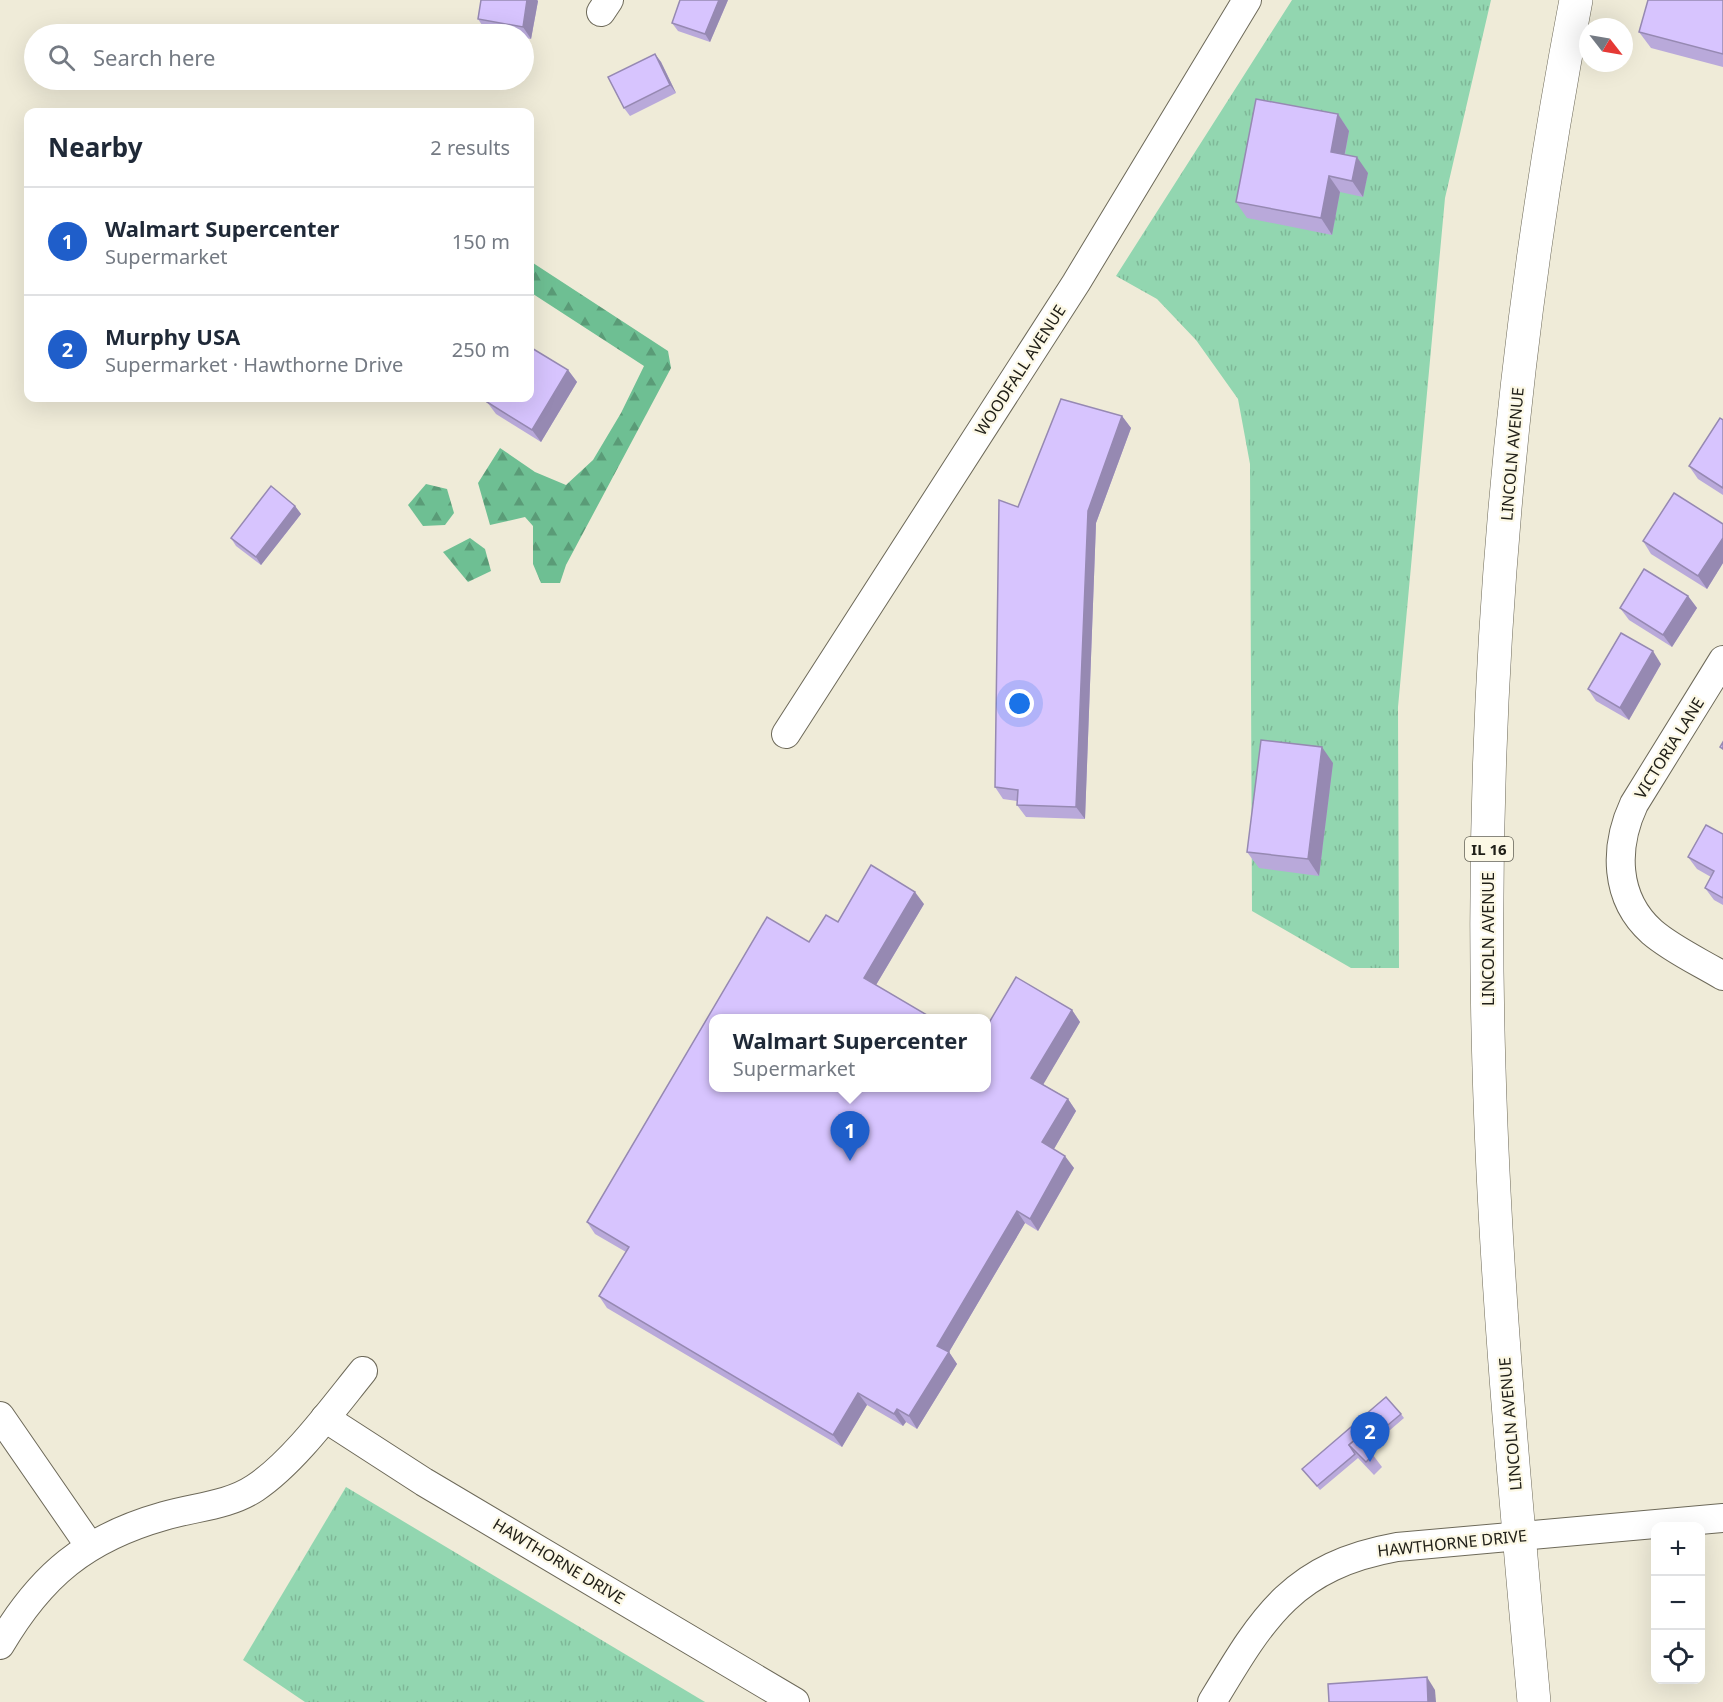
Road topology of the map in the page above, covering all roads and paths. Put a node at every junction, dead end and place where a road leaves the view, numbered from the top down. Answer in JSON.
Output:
{"nodes":[{"id":1,"x":1247,"y":0,"type":"edge"},
{"id":2,"x":1576,"y":0,"type":"edge"},
{"id":3,"x":1723,"y":660,"type":"edge"},
{"id":4,"x":786,"y":734,"type":"dead end"},
{"id":5,"x":1723,"y":976,"type":"edge"},
{"id":6,"x":363,"y":1371,"type":"dead end"},
{"id":7,"x":0,"y":1416,"type":"edge"},
{"id":8,"x":325,"y":1418,"type":"junction"},
{"id":9,"x":1723,"y":1518,"type":"edge"},
{"id":10,"x":1519,"y":1536,"type":"junction"},
{"id":11,"x":88,"y":1545,"type":"junction"},
{"id":12,"x":0,"y":1645,"type":"edge"},
{"id":13,"x":779,"y":1698,"type":"edge"},
{"id":14,"x":1212,"y":1702,"type":"edge"},
{"id":15,"x":1534,"y":1702,"type":"edge"}],
"edges":[{"from":1,"to":4,"type":"street","name":"WOODFALL AVENUE"},
{"from":2,"to":10,"type":"main road","name":"LINCOLN AVENUE","number":"IL 16"},
{"from":3,"to":5,"type":"street","name":"VICTORIA LANE"},
{"from":6,"to":8,"type":"street"},
{"from":7,"to":11,"type":"street"},
{"from":8,"to":11,"type":"street"},
{"from":8,"to":13,"type":"street","name":"HAWTHORNE DRIVE"},
{"from":9,"to":10,"type":"street","name":"HAWTHORNE DRIVE"},
{"from":10,"to":14,"type":"street","name":"HAWTHORNE DRIVE"},
{"from":10,"to":15,"type":"main road","name":"LINCOLN AVENUE","number":"IL 16"},
{"from":11,"to":12,"type":"street"}]}
